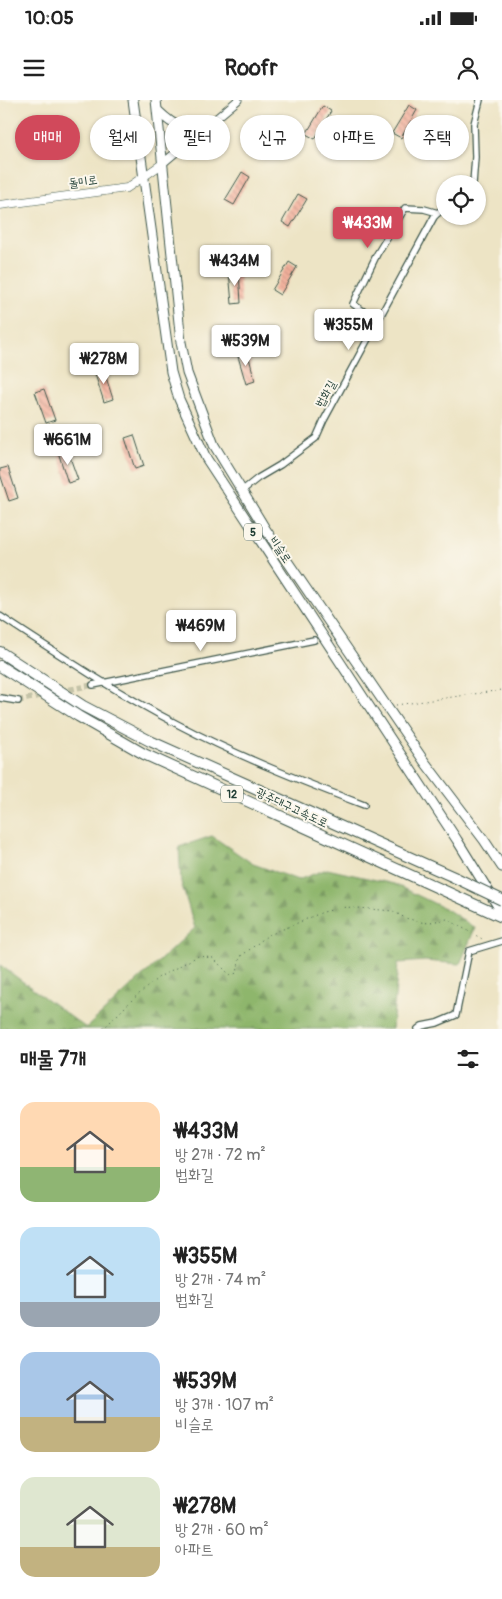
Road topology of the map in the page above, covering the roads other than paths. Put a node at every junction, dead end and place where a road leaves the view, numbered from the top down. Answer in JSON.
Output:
{"nodes":[{"id":1,"x":134,"y":100,"type":"edge"},
{"id":2,"x":156,"y":100,"type":"edge"},
{"id":3,"x":238,"y":100,"type":"edge"},
{"id":4,"x":480,"y":100,"type":"edge"},
{"id":5,"x":158,"y":110,"type":"junction"},
{"id":6,"x":220,"y":115,"type":"edge"},
{"id":7,"x":165,"y":117,"type":"edge"},
{"id":8,"x":167,"y":160,"type":"edge"},
{"id":9,"x":162,"y":164,"type":"junction"},
{"id":10,"x":474,"y":175,"type":"edge"},
{"id":11,"x":143,"y":177,"type":"junction"},
{"id":12,"x":0,"y":205,"type":"edge"},
{"id":13,"x":436,"y":212,"type":"edge"},
{"id":14,"x":436,"y":215,"type":"edge"},
{"id":15,"x":378,"y":321,"type":"junction"},
{"id":16,"x":243,"y":490,"type":"junction"},
{"id":17,"x":0,"y":616,"type":"edge"},
{"id":18,"x":314,"y":640,"type":"dead end"},
{"id":19,"x":0,"y":652,"type":"edge"},
{"id":20,"x":0,"y":666,"type":"edge"},
{"id":21,"x":104,"y":682,"type":"junction"},
{"id":22,"x":93,"y":685,"type":"tunnel mouth"},
{"id":23,"x":0,"y":698,"type":"edge"},
{"id":24,"x":18,"y":700,"type":"tunnel mouth"},
{"id":25,"x":364,"y":806,"type":"dead end"},
{"id":26,"x":502,"y":867,"type":"edge"},
{"id":27,"x":502,"y":900,"type":"edge"},
{"id":28,"x":502,"y":913,"type":"edge"},
{"id":29,"x":502,"y":918,"type":"edge"},
{"id":30,"x":502,"y":941,"type":"edge"},
{"id":31,"x":418,"y":1029,"type":"edge"}],
"edges":[{"from":1,"to":11,"type":"main road","name":"비슬로","number":"5"},
{"from":2,"to":5,"type":"main road","name":"비슬로","number":"5"},
{"from":3,"to":6,"type":"street"},
{"from":4,"to":10,"type":"street"},
{"from":5,"to":7,"type":"main road"},
{"from":5,"to":9,"type":"main road","name":"비슬로","number":"5"},
{"from":8,"to":9,"type":"street"},
{"from":9,"to":11,"type":"main road","name":"돌미로"},
{"from":9,"to":16,"type":"main road","name":"비슬로","number":"5"},
{"from":11,"to":12,"type":"main road","name":"돌미로"},
{"from":11,"to":28,"type":"main road","name":"비슬로","number":"5"},
{"from":13,"to":15,"type":"street"},
{"from":14,"to":15,"type":"street","name":"법화길"},
{"from":15,"to":16,"type":"street","name":"법화길"},
{"from":16,"to":26,"type":"main road","name":"비슬로","number":"5"},
{"from":17,"to":21,"type":"street"},
{"from":18,"to":21,"type":"street"},
{"from":19,"to":27,"type":"highway","name":"광주대구고속도로","number":"12","bridge":true},
{"from":20,"to":29,"type":"highway","name":"광주대구고속도로","number":"12"},
{"from":21,"to":22,"type":"street"},
{"from":21,"to":25,"type":"street"},
{"from":23,"to":24,"type":"street"},
{"from":30,"to":31,"type":"street"}]}
